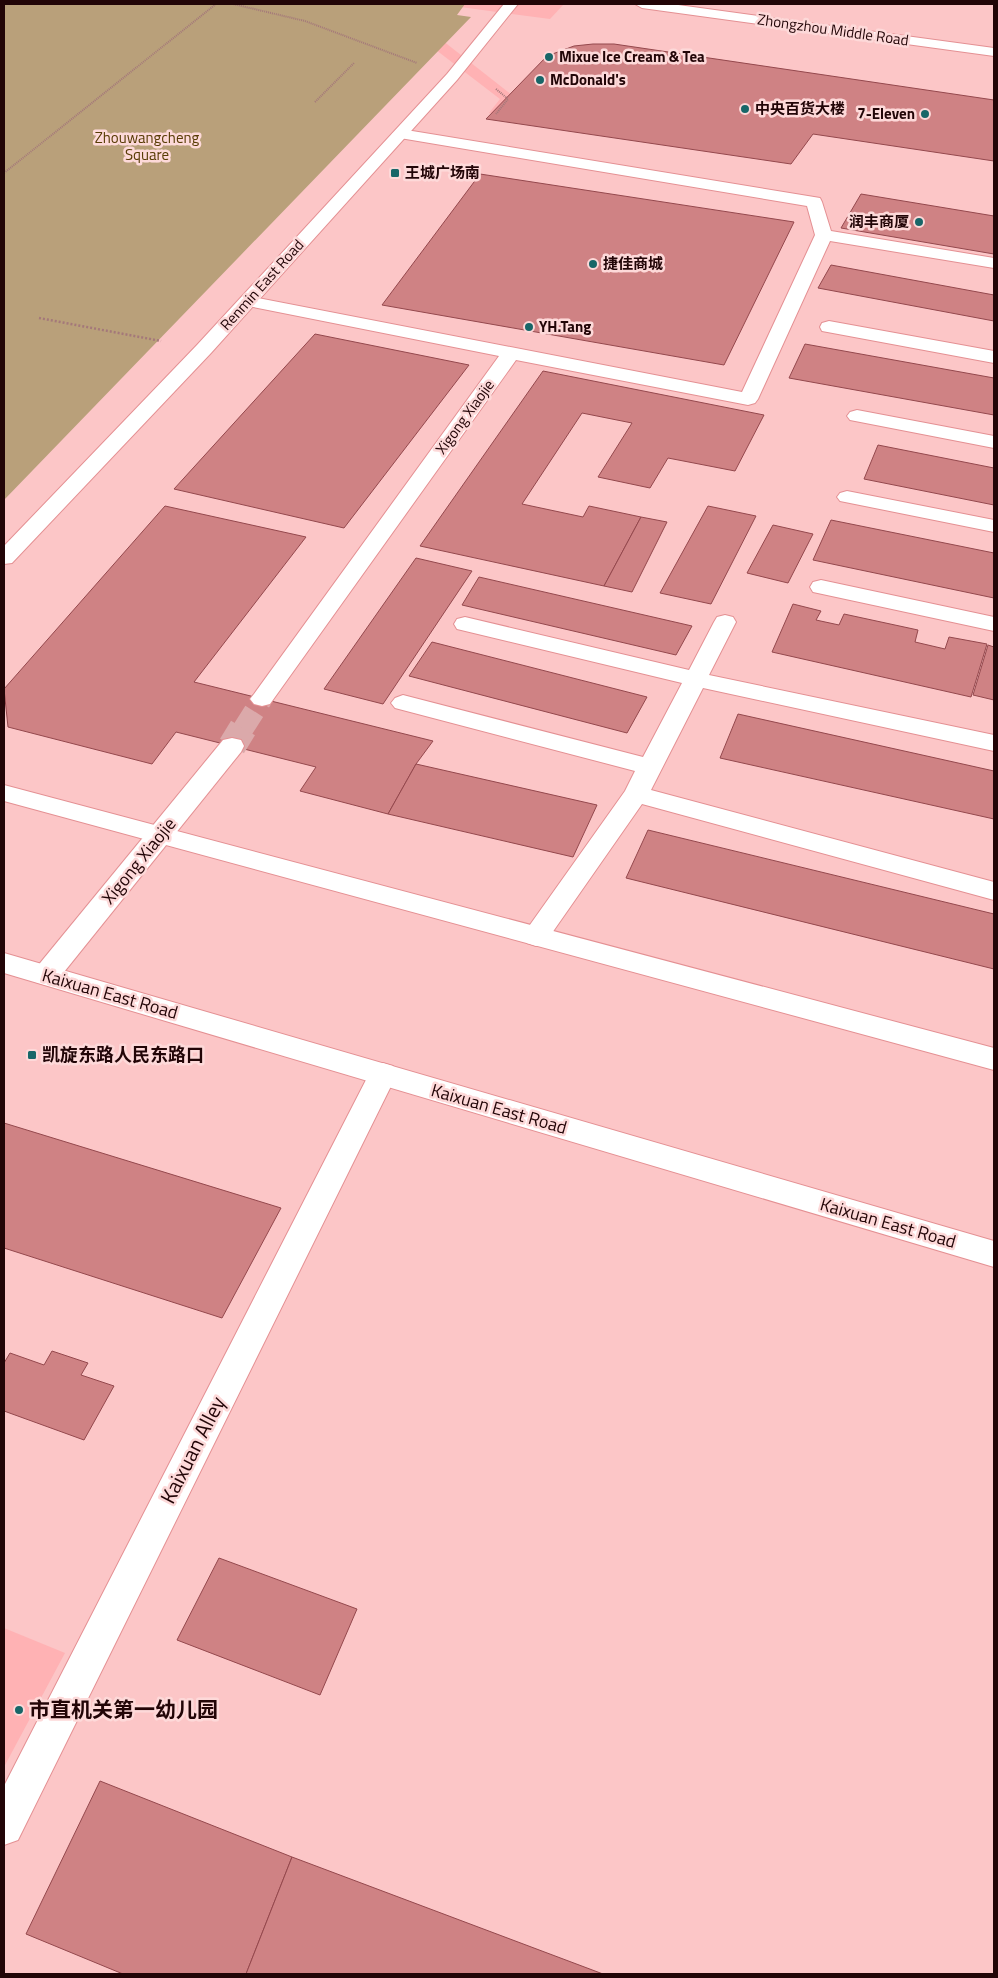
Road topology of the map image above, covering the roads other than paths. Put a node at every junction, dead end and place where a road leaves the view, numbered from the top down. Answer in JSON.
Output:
{"nodes":[{"id":1,"x":511,"y":4,"type":"edge"},
{"id":2,"x":642,"y":4,"type":"edge"},
{"id":3,"x":994,"y":52,"type":"edge"},
{"id":4,"x":400,"y":134,"type":"junction"},
{"id":5,"x":824,"y":236,"type":"junction"},
{"id":6,"x":994,"y":263,"type":"edge"},
{"id":7,"x":248,"y":301,"type":"junction"},
{"id":8,"x":829,"y":327,"type":"dead end"},
{"id":9,"x":511,"y":353,"type":"junction"},
{"id":10,"x":994,"y":358,"type":"edge"},
{"id":11,"x":857,"y":416,"type":"dead end"},
{"id":12,"x":994,"y":442,"type":"edge"},
{"id":13,"x":847,"y":497,"type":"dead end"},
{"id":14,"x":994,"y":526,"type":"edge"},
{"id":15,"x":4,"y":558,"type":"edge"},
{"id":16,"x":821,"y":587,"type":"dead end"},
{"id":17,"x":725,"y":622,"type":"dead end"},
{"id":18,"x":465,"y":624,"type":"dead end"},
{"id":19,"x":994,"y":624,"type":"edge"},
{"id":20,"x":695,"y":679,"type":"junction"},
{"id":21,"x":262,"y":699,"type":"tunnel mouth"},
{"id":22,"x":403,"y":703,"type":"dead end"},
{"id":23,"x":994,"y":742,"type":"edge"},
{"id":24,"x":232,"y":746,"type":"tunnel mouth"},
{"id":25,"x":650,"y":767,"type":"junction"},
{"id":26,"x":4,"y":793,"type":"edge"},
{"id":27,"x":636,"y":794,"type":"junction"},
{"id":28,"x":160,"y":835,"type":"junction"},
{"id":29,"x":994,"y":891,"type":"edge"},
{"id":30,"x":536,"y":936,"type":"junction"},
{"id":31,"x":4,"y":963,"type":"edge"},
{"id":32,"x":46,"y":975,"type":"junction"},
{"id":33,"x":994,"y":1059,"type":"edge"},
{"id":34,"x":383,"y":1074,"type":"junction"},
{"id":35,"x":994,"y":1254,"type":"edge"},
{"id":36,"x":4,"y":1826,"type":"edge"}],
"edges":[{"from":1,"to":4,"type":"main road","name":"Renmin East Road"},
{"from":2,"to":3,"type":"main road","name":"Zhongzhou Middle Road"},
{"from":4,"to":5,"type":"main road"},
{"from":4,"to":7,"type":"main road","name":"Renmin East Road"},
{"from":5,"to":6,"type":"main road"},
{"from":5,"to":9,"type":"main road"},
{"from":7,"to":9,"type":"main road"},
{"from":7,"to":15,"type":"main road","name":"Renmin East Road"},
{"from":8,"to":10,"type":"main road"},
{"from":9,"to":21,"type":"main road","name":"Xigong Xiaojie"},
{"from":11,"to":12,"type":"main road"},
{"from":13,"to":14,"type":"main road"},
{"from":16,"to":19,"type":"main road"},
{"from":17,"to":20,"type":"main road"},
{"from":18,"to":20,"type":"main road"},
{"from":20,"to":23,"type":"main road"},
{"from":20,"to":25,"type":"main road"},
{"from":22,"to":25,"type":"main road"},
{"from":24,"to":28,"type":"main road","name":"Xigong Xiaojie"},
{"from":25,"to":27,"type":"main road"},
{"from":26,"to":28,"type":"main road"},
{"from":27,"to":29,"type":"main road"},
{"from":27,"to":30,"type":"main road"},
{"from":28,"to":30,"type":"main road"},
{"from":28,"to":32,"type":"main road","name":"Xigong Xiaojie"},
{"from":30,"to":33,"type":"main road"},
{"from":31,"to":32,"type":"main road","name":"Kaixuan East Road"},
{"from":32,"to":34,"type":"main road","name":"Kaixuan East Road"},
{"from":34,"to":35,"type":"main road","name":"Kaixuan East Road"},
{"from":34,"to":36,"type":"main road","name":"Kaixuan Alley"}]}
